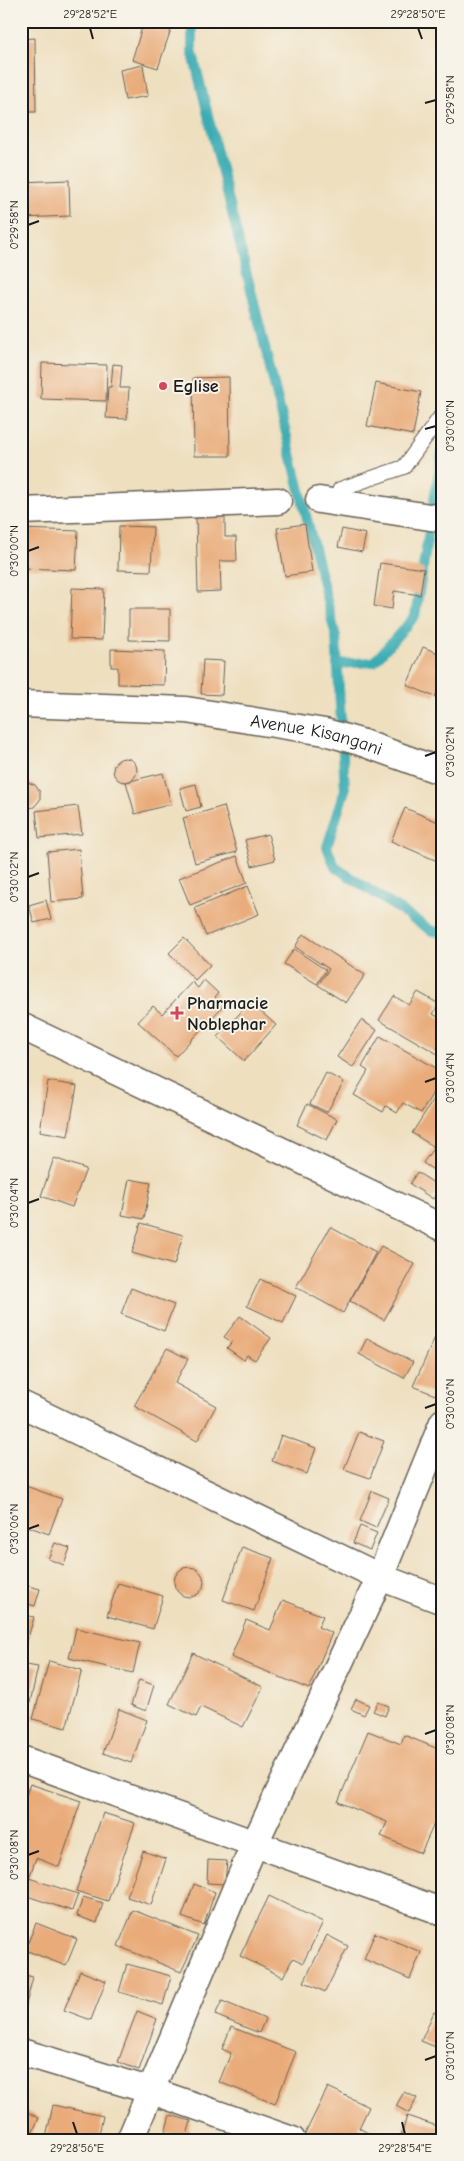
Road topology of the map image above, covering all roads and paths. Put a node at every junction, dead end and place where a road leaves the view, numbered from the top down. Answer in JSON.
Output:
{"nodes":[{"id":1,"x":443,"y":413,"type":"edge"},
{"id":2,"x":278,"y":501,"type":"dead end"},
{"id":3,"x":327,"y":502,"type":"joint"},
{"id":4,"x":21,"y":511,"type":"edge"},
{"id":5,"x":443,"y":519,"type":"edge"},
{"id":6,"x":21,"y":704,"type":"edge"},
{"id":7,"x":443,"y":772,"type":"edge"},
{"id":8,"x":21,"y":1026,"type":"edge"},
{"id":9,"x":443,"y":1228,"type":"edge"},
{"id":10,"x":21,"y":1404,"type":"edge"},
{"id":11,"x":443,"y":1422,"type":"edge"},
{"id":12,"x":380,"y":1578,"type":"junction"},
{"id":13,"x":443,"y":1601,"type":"edge"},
{"id":14,"x":21,"y":1759,"type":"edge"},
{"id":15,"x":254,"y":1845,"type":"junction"},
{"id":16,"x":443,"y":1912,"type":"edge"},
{"id":17,"x":21,"y":2052,"type":"edge"},
{"id":18,"x":152,"y":2091,"type":"junction"},
{"id":19,"x":130,"y":2140,"type":"edge"},
{"id":20,"x":292,"y":2140,"type":"edge"}],
"edges":[{"from":1,"to":3,"type":"lane"},
{"from":2,"to":4,"type":"street"},
{"from":3,"to":5,"type":"street"},
{"from":6,"to":7,"type":"street","name":"Avenue Kisangani"},
{"from":8,"to":9,"type":"street"},
{"from":10,"to":12,"type":"street"},
{"from":11,"to":12,"type":"street"},
{"from":12,"to":13,"type":"street"},
{"from":12,"to":15,"type":"street"},
{"from":14,"to":15,"type":"street"},
{"from":15,"to":16,"type":"street"},
{"from":15,"to":18,"type":"street"},
{"from":17,"to":18,"type":"street"},
{"from":18,"to":19,"type":"street"},
{"from":18,"to":20,"type":"street"}]}
